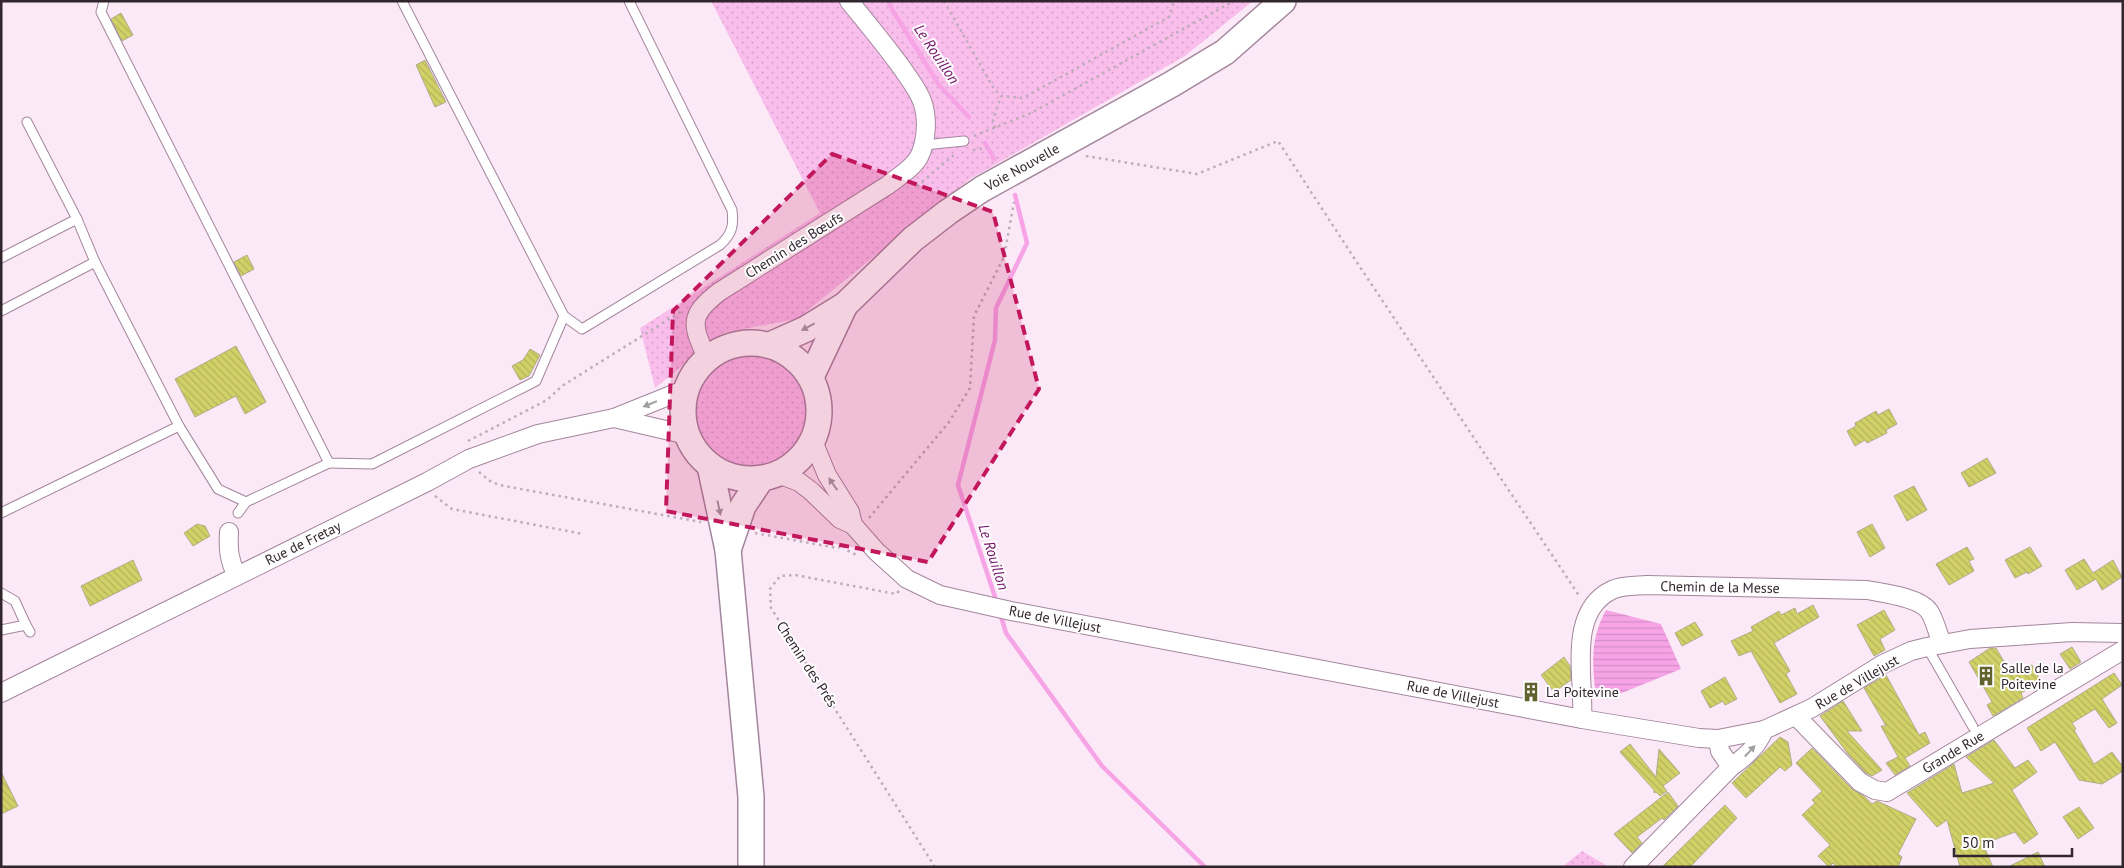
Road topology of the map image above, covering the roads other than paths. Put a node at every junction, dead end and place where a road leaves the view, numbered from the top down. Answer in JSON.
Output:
{"nodes":[{"id":1,"x":104,"y":1,"type":"edge"},
{"id":2,"x":402,"y":1,"type":"edge"},
{"id":3,"x":629,"y":1,"type":"edge"},
{"id":4,"x":849,"y":1,"type":"edge"},
{"id":5,"x":1283,"y":1,"type":"edge"},
{"id":6,"x":27,"y":122,"type":"dead end"},
{"id":7,"x":964,"y":141,"type":"dead end"},
{"id":8,"x":924,"y":145,"type":"junction"},
{"id":9,"x":77,"y":219,"type":"junction"},
{"id":10,"x":1,"y":258,"type":"edge"},
{"id":11,"x":94,"y":262,"type":"junction"},
{"id":12,"x":845,"y":305,"type":"junction"},
{"id":13,"x":1,"y":311,"type":"edge"},
{"id":14,"x":564,"y":316,"type":"junction"},
{"id":15,"x":770,"y":345,"type":"junction"},
{"id":16,"x":707,"y":358,"type":"junction"},
{"id":17,"x":811,"y":377,"type":"junction"},
{"id":18,"x":686,"y":389,"type":"junction"},
{"id":19,"x":614,"y":418,"type":"junction"},
{"id":20,"x":179,"y":426,"type":"junction"},
{"id":21,"x":687,"y":435,"type":"junction"},
{"id":22,"x":813,"y":441,"type":"junction"},
{"id":23,"x":328,"y":463,"type":"junction"},
{"id":24,"x":710,"y":466,"type":"junction"},
{"id":25,"x":770,"y":477,"type":"junction"},
{"id":26,"x":246,"y":502,"type":"junction"},
{"id":27,"x":1,"y":513,"type":"edge"},
{"id":28,"x":238,"y":513,"type":"dead end"},
{"id":29,"x":861,"y":523,"type":"junction"},
{"id":30,"x":229,"y":532,"type":"dead end"},
{"id":31,"x":728,"y":550,"type":"junction"},
{"id":32,"x":237,"y":576,"type":"junction"},
{"id":33,"x":1,"y":593,"type":"edge"},
{"id":34,"x":1,"y":630,"type":"edge"},
{"id":35,"x":2123,"y":633,"type":"edge"},
{"id":36,"x":1934,"y":646,"type":"junction"},
{"id":37,"x":2123,"y":650,"type":"edge"},
{"id":38,"x":1,"y":693,"type":"edge"},
{"id":39,"x":1796,"y":716,"type":"junction"},
{"id":40,"x":1582,"y":719,"type":"junction"},
{"id":41,"x":1973,"y":726,"type":"dead end"},
{"id":42,"x":1764,"y":730,"type":"junction"},
{"id":43,"x":1718,"y":739,"type":"junction"},
{"id":44,"x":1731,"y":767,"type":"junction"},
{"id":45,"x":751,"y":867,"type":"edge"},
{"id":46,"x":1633,"y":867,"type":"edge"}],
"edges":[{"from":1,"to":23,"type":"lane"},
{"from":2,"to":14,"type":"lane"},
{"from":3,"to":14,"type":"lane"},
{"from":4,"to":8,"type":"street"},
{"from":5,"to":12,"type":"main road","name":"Voie Nouvelle"},
{"from":6,"to":9,"type":"lane"},
{"from":7,"to":8,"type":"lane"},
{"from":8,"to":16,"type":"street","name":"Chemin des Bœufs"},
{"from":9,"to":10,"type":"lane"},
{"from":9,"to":11,"type":"lane"},
{"from":11,"to":13,"type":"lane"},
{"from":11,"to":20,"type":"lane"},
{"from":12,"to":15,"type":"main road","name":"Voie Nouvelle","one_way":true},
{"from":12,"to":17,"type":"main road"},
{"from":14,"to":23,"type":"lane"},
{"from":15,"to":16,"type":"main road"},
{"from":15,"to":17,"type":"main road"},
{"from":16,"to":18,"type":"main road"},
{"from":17,"to":22,"type":"main road"},
{"from":18,"to":19,"type":"street","name":"Rue de Fretay","one_way":true},
{"from":18,"to":21,"type":"main road"},
{"from":19,"to":21,"type":"street","name":"Rue de Fretay"},
{"from":19,"to":32,"type":"street","name":"Rue de Fretay"},
{"from":20,"to":26,"type":"lane"},
{"from":20,"to":27,"type":"lane"},
{"from":21,"to":24,"type":"main road"},
{"from":22,"to":25,"type":"main road"},
{"from":29,"to":22,"type":"street","name":"Rue de Villejust","one_way":true},
{"from":23,"to":26,"type":"lane"},
{"from":24,"to":25,"type":"main road"},
{"from":24,"to":31,"type":"main road","one_way":true},
{"from":25,"to":29,"type":"street","name":"Rue de Villejust"},
{"from":25,"to":31,"type":"main road"},
{"from":26,"to":28,"type":"lane"},
{"from":29,"to":40,"type":"street","name":"Rue de Villejust"},
{"from":30,"to":32,"type":"street"},
{"from":31,"to":45,"type":"main road"},
{"from":32,"to":38,"type":"street","name":"Rue de Fretay"},
{"from":33,"to":34,"type":"lane"},
{"from":35,"to":36,"type":"street","name":"Rue de Villejust"},
{"from":36,"to":39,"type":"street","name":"Rue de Villejust"},
{"from":36,"to":40,"type":"street","name":"Chemin de la Messe"},
{"from":36,"to":41,"type":"lane"},
{"from":37,"to":39,"type":"street","name":"Grande Rue"},
{"from":39,"to":42,"type":"street","name":"Rue de Villejust"},
{"from":40,"to":43,"type":"street","name":"Rue de Villejust"},
{"from":42,"to":43,"type":"street","name":"Rue de Villejust"},
{"from":44,"to":42,"type":"street","one_way":true},
{"from":43,"to":44,"type":"street"},
{"from":44,"to":46,"type":"street"}]}
